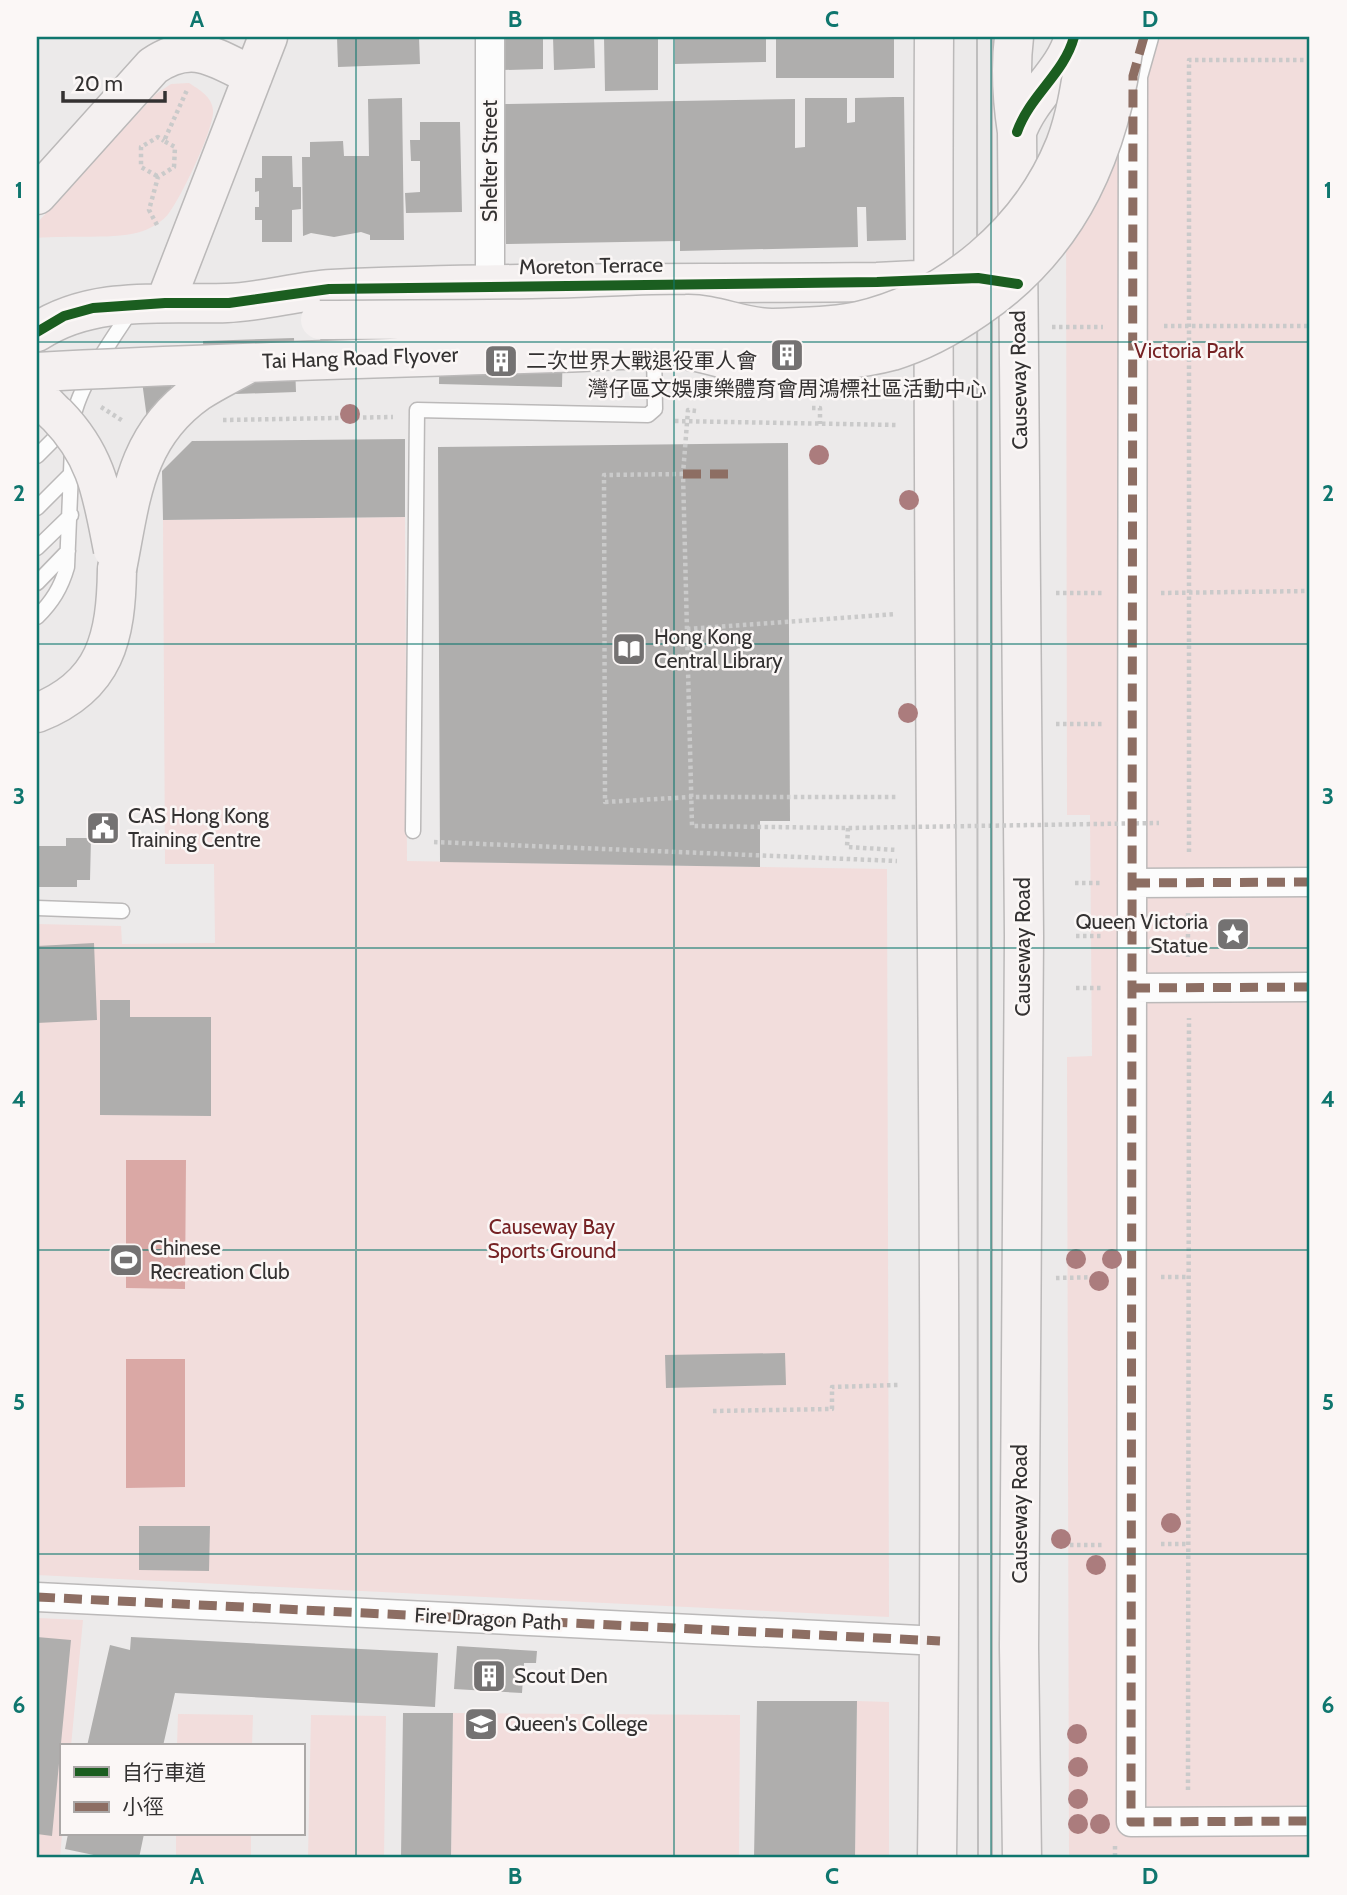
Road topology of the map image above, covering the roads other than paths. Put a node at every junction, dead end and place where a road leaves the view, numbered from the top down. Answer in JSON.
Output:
{"nodes":[{"id":1,"x":268,"y":37,"type":"edge"},
{"id":2,"x":490,"y":37,"type":"edge"},
{"id":3,"x":934,"y":37,"type":"edge"},
{"id":4,"x":1014,"y":37,"type":"edge"},
{"id":5,"x":1074,"y":37,"type":"edge"},
{"id":6,"x":1088,"y":37,"type":"edge"},
{"id":7,"x":1125,"y":37,"type":"edge"},
{"id":8,"x":1144,"y":37,"type":"edge"},
{"id":9,"x":253,"y":76,"type":"junction"},
{"id":10,"x":1017,"y":132,"type":"junction"},
{"id":11,"x":42,"y":183,"type":"edge"},
{"id":12,"x":932,"y":278,"type":"junction"},
{"id":13,"x":654,"y":284,"type":"junction"},
{"id":14,"x":1018,"y":284,"type":"junction"},
{"id":15,"x":490,"y":286,"type":"junction"},
{"id":16,"x":229,"y":303,"type":"junction"},
{"id":17,"x":139,"y":314,"type":"junction"},
{"id":18,"x":771,"y":328,"type":"junction"},
{"id":19,"x":37,"y":332,"type":"edge"},
{"id":20,"x":684,"y":350,"type":"junction"},
{"id":21,"x":253,"y":361,"type":"junction"},
{"id":22,"x":50,"y":386,"type":"edge"},
{"id":23,"x":37,"y":413,"type":"edge"},
{"id":24,"x":73,"y":421,"type":"junction"},
{"id":25,"x":37,"y":456,"type":"edge"},
{"id":26,"x":71,"y":474,"type":"junction"},
{"id":27,"x":37,"y":508,"type":"edge"},
{"id":28,"x":71,"y":515,"type":"junction"},
{"id":29,"x":37,"y":548,"type":"edge"},
{"id":30,"x":68,"y":551,"type":"junction"},
{"id":31,"x":117,"y":569,"type":"junction"},
{"id":32,"x":37,"y":583,"type":"edge"},
{"id":33,"x":37,"y":617,"type":"edge"},
{"id":34,"x":37,"y":713,"type":"edge"},
{"id":35,"x":413,"y":831,"type":"dead end"},
{"id":36,"x":1310,"y":882,"type":"edge"},
{"id":37,"x":1132,"y":883,"type":"junction"},
{"id":38,"x":37,"y":908,"type":"edge"},
{"id":39,"x":122,"y":911,"type":"dead end"},
{"id":40,"x":1310,"y":987,"type":"edge"},
{"id":41,"x":1132,"y":988,"type":"junction"},
{"id":42,"x":37,"y":1597,"type":"edge"},
{"id":43,"x":940,"y":1641,"type":"junction"},
{"id":44,"x":1310,"y":1821,"type":"edge"},
{"id":45,"x":937,"y":1858,"type":"edge"},
{"id":46,"x":1022,"y":1858,"type":"edge"}],
"edges":[{"from":1,"to":9,"type":"main road"},
{"from":2,"to":15,"type":"street","name":"Shelter Street"},
{"from":3,"to":12,"type":"main road"},
{"from":4,"to":10,"type":"main road","name":"Causeway Road"},
{"from":5,"to":10,"type":"main road"},
{"from":6,"to":18,"type":"main road","name":"Tai Hang Road Flyover","bridge":true},
{"from":7,"to":20,"type":"main road","name":"Tai Hang Road Flyover","bridge":true},
{"from":8,"to":37,"type":"street"},
{"from":9,"to":11,"type":"main road"},
{"from":9,"to":17,"type":"main road"},
{"from":10,"to":14,"type":"main road","name":"Causeway Road"},
{"from":12,"to":13,"type":"main road","name":"Moreton Terrace"},
{"from":12,"to":14,"type":"main road","name":"Moreton Terrace"},
{"from":12,"to":43,"type":"main road"},
{"from":13,"to":15,"type":"main road","name":"Moreton Terrace"},
{"from":13,"to":35,"type":"lane"},
{"from":14,"to":46,"type":"main road","name":"Causeway Road"},
{"from":15,"to":16,"type":"main road","name":"Moreton Terrace"},
{"from":16,"to":17,"type":"main road","name":"Moreton Terrace"},
{"from":16,"to":18,"type":"main road","bridge":true},
{"from":17,"to":19,"type":"main road","name":"Moreton Terrace"},
{"from":17,"to":22,"type":"lane"},
{"from":17,"to":24,"type":"lane"},
{"from":18,"to":20,"type":"main road","name":"Tai Hang Road Flyover","bridge":true},
{"from":20,"to":21,"type":"main road","name":"Tai Hang Road Flyover","bridge":true},
{"from":21,"to":22,"type":"main road","name":"Tai Hang Road Flyover","bridge":true},
{"from":21,"to":31,"type":"main road","bridge":true},
{"from":22,"to":23,"type":"lane"},
{"from":22,"to":31,"type":"main road","bridge":true},
{"from":24,"to":25,"type":"lane"},
{"from":24,"to":26,"type":"lane"},
{"from":26,"to":27,"type":"lane"},
{"from":26,"to":28,"type":"lane"},
{"from":28,"to":29,"type":"lane"},
{"from":28,"to":30,"type":"lane"},
{"from":30,"to":32,"type":"lane"},
{"from":30,"to":33,"type":"lane"},
{"from":31,"to":34,"type":"main road"},
{"from":36,"to":37,"type":"street"},
{"from":37,"to":41,"type":"street"},
{"from":38,"to":39,"type":"lane"},
{"from":40,"to":41,"type":"street"},
{"from":41,"to":44,"type":"street"},
{"from":42,"to":43,"type":"street","name":"Fire Dragon Path"},
{"from":43,"to":45,"type":"main road"}]}
